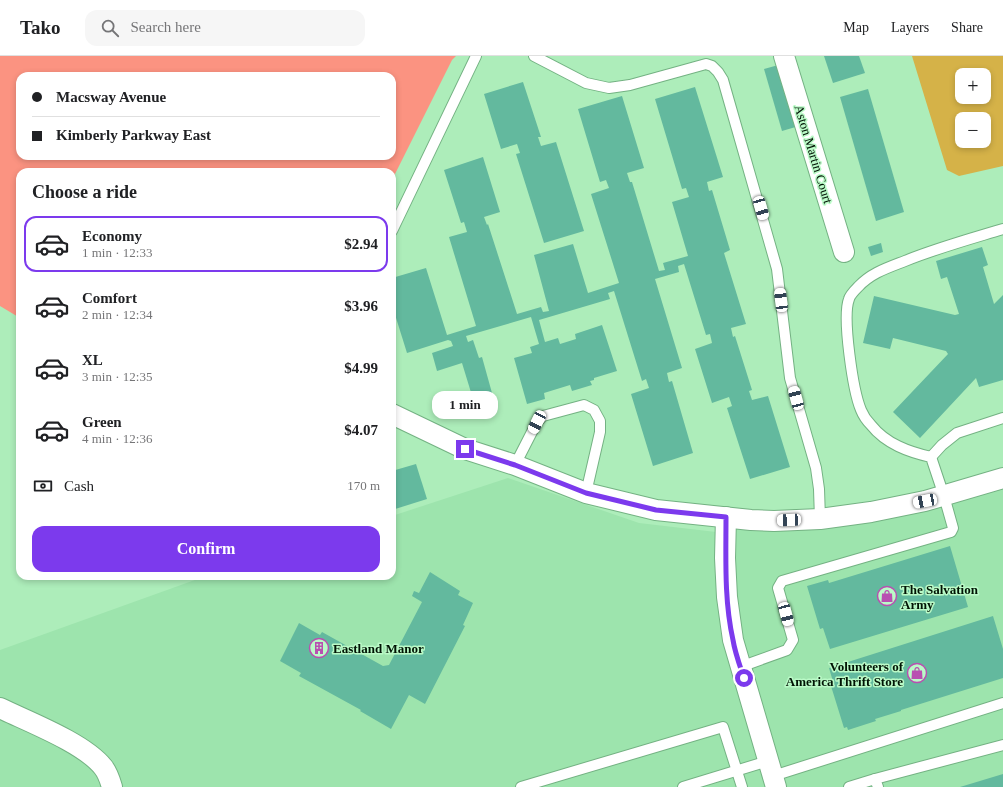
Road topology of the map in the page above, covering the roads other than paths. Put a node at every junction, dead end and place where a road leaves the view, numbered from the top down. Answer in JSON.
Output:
{"nodes":[{"id":1,"x":476,"y":56,"type":"edge"},
{"id":2,"x":534,"y":56,"type":"edge"},
{"id":3,"x":784,"y":56,"type":"edge"},
{"id":4,"x":396,"y":223,"type":"edge"},
{"id":5,"x":1003,"y":229,"type":"edge"},
{"id":6,"x":844,"y":252,"type":"dead end"},
{"id":7,"x":396,"y":416,"type":"edge"},
{"id":8,"x":1003,"y":418,"type":"edge"},
{"id":9,"x":931,"y":457,"type":"junction"},
{"id":10,"x":515,"y":465,"type":"junction"},
{"id":11,"x":1003,"y":478,"type":"edge"},
{"id":12,"x":586,"y":493,"type":"junction"},
{"id":13,"x":944,"y":496,"type":"junction"},
{"id":14,"x":726,"y":517,"type":"junction"},
{"id":15,"x":820,"y":519,"type":"junction"},
{"id":16,"x":740,"y":667,"type":"junction"},
{"id":17,"x":1003,"y":704,"type":"edge"},
{"id":18,"x":0,"y":708,"type":"edge"},
{"id":19,"x":1003,"y":745,"type":"edge"},
{"id":20,"x":737,"y":771,"type":"junction"},
{"id":21,"x":772,"y":775,"type":"edge"},
{"id":22,"x":876,"y":783,"type":"edge"},
{"id":23,"x":112,"y":787,"type":"edge"},
{"id":24,"x":521,"y":787,"type":"edge"},
{"id":25,"x":683,"y":787,"type":"edge"},
{"id":26,"x":742,"y":787,"type":"edge"},
{"id":27,"x":849,"y":787,"type":"edge"}],
"edges":[{"from":1,"to":4,"type":"lane"},
{"from":2,"to":15,"type":"lane"},
{"from":3,"to":6,"type":"street","name":"Aston Martin Court"},
{"from":5,"to":9,"type":"lane"},
{"from":7,"to":10,"type":"street"},
{"from":8,"to":9,"type":"lane"},
{"from":9,"to":13,"type":"lane"},
{"from":10,"to":12,"type":"street"},
{"from":10,"to":12,"type":"lane"},
{"from":11,"to":13,"type":"street"},
{"from":12,"to":14,"type":"street"},
{"from":13,"to":15,"type":"street"},
{"from":13,"to":16,"type":"lane"},
{"from":14,"to":15,"type":"street"},
{"from":14,"to":16,"type":"street"},
{"from":16,"to":21,"type":"street"},
{"from":17,"to":21,"type":"lane"},
{"from":18,"to":23,"type":"street"},
{"from":19,"to":22,"type":"lane"},
{"from":20,"to":21,"type":"lane"},
{"from":20,"to":24,"type":"lane"},
{"from":20,"to":25,"type":"lane"},
{"from":20,"to":26,"type":"lane"},
{"from":22,"to":27,"type":"lane"}]}
